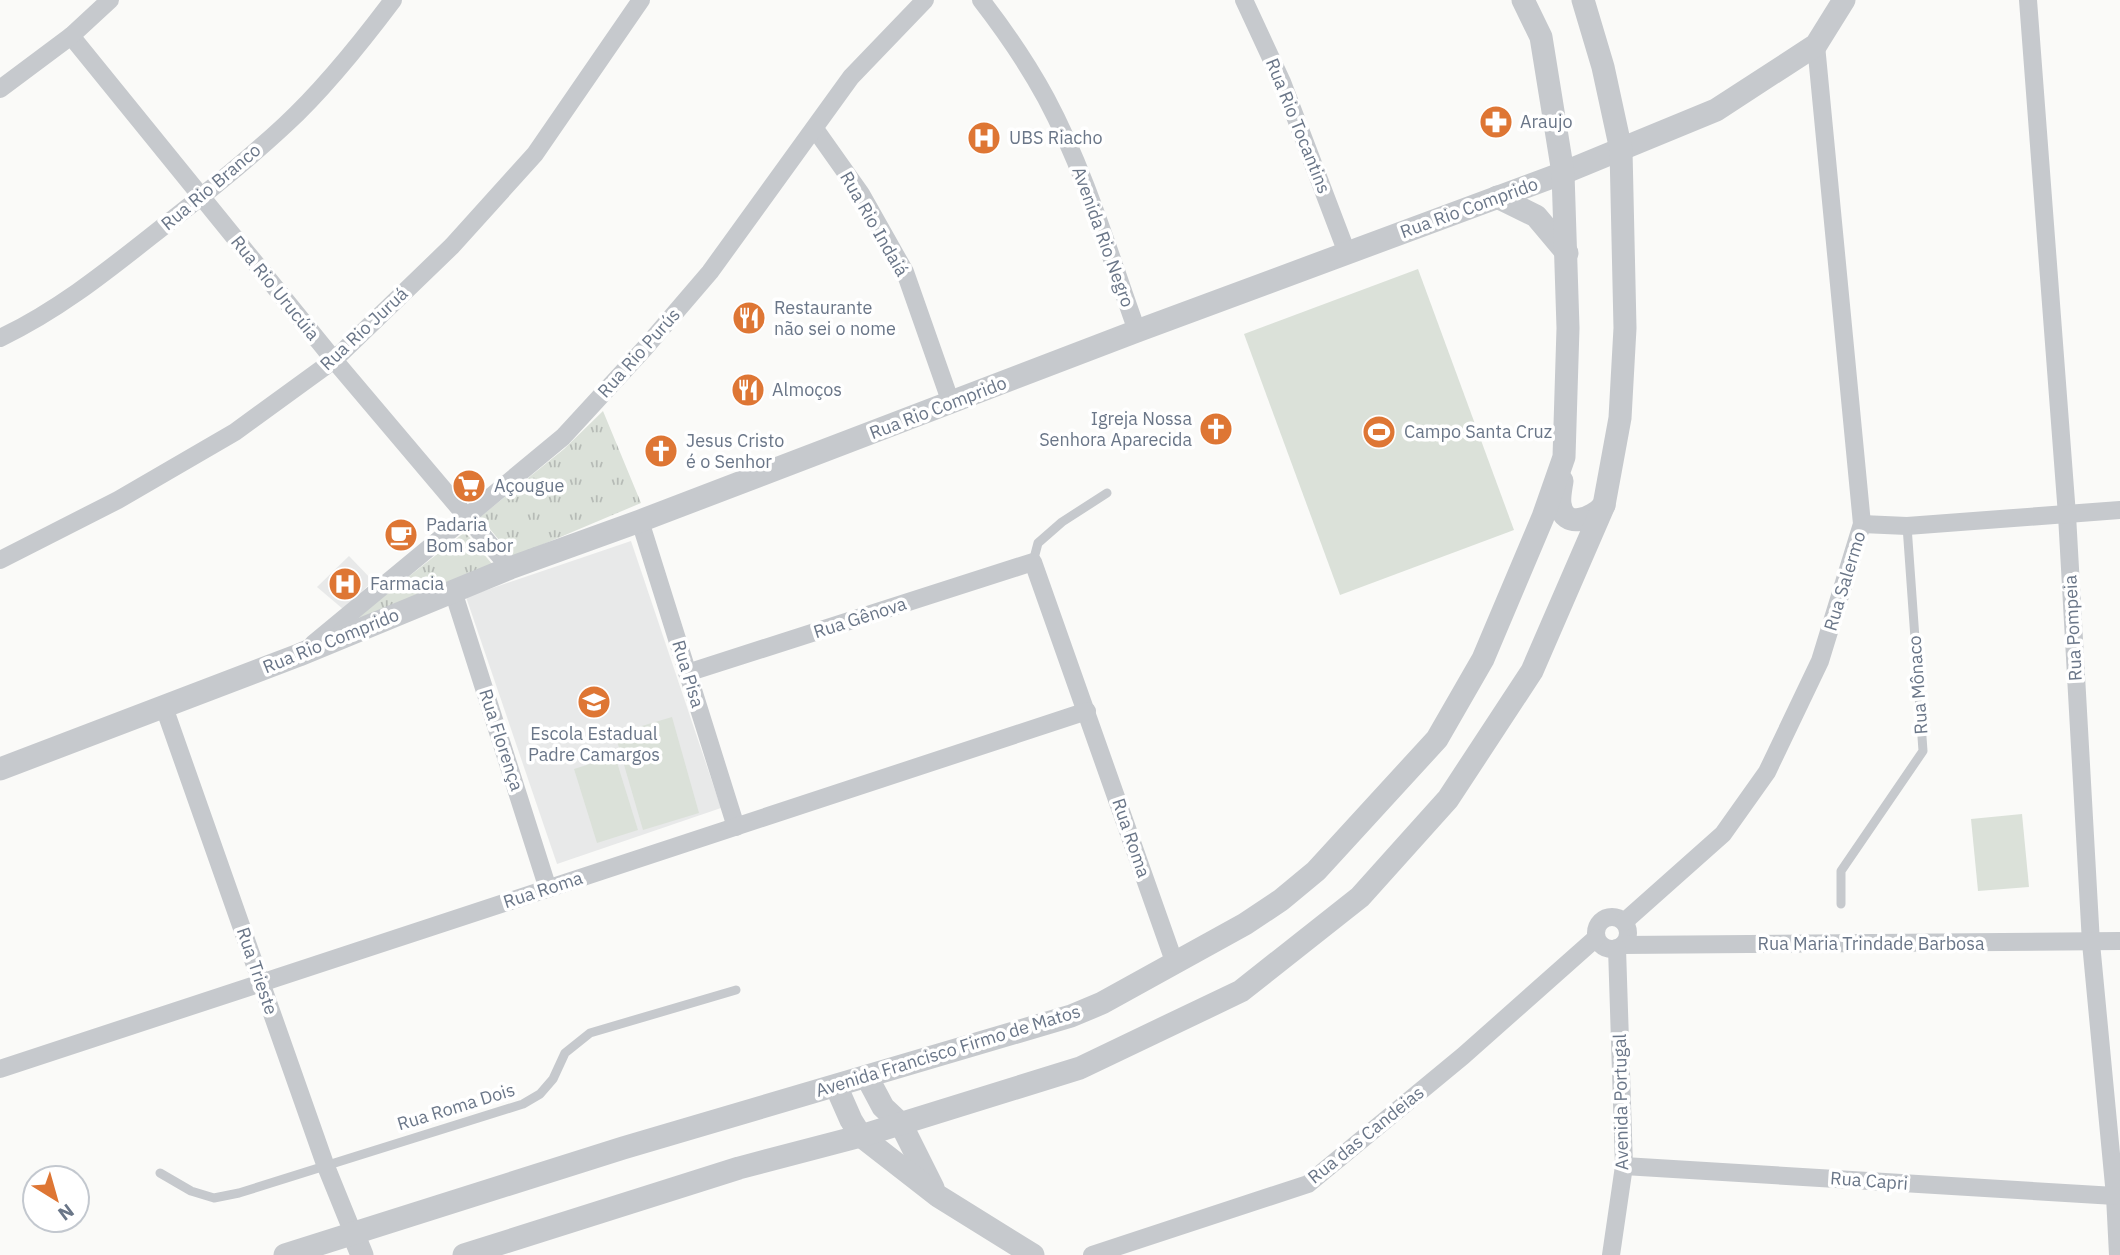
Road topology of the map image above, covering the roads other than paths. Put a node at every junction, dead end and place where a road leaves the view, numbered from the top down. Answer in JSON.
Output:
{"nodes":[{"id":1,"x":110,"y":0,"type":"edge"},
{"id":2,"x":393,"y":0,"type":"edge"},
{"id":3,"x":641,"y":0,"type":"edge"},
{"id":4,"x":925,"y":0,"type":"edge"},
{"id":5,"x":981,"y":0,"type":"edge"},
{"id":6,"x":1244,"y":0,"type":"edge"},
{"id":7,"x":1523,"y":0,"type":"edge"},
{"id":8,"x":1583,"y":0,"type":"edge"},
{"id":9,"x":1844,"y":0,"type":"edge"},
{"id":10,"x":2028,"y":0,"type":"edge"},
{"id":11,"x":71,"y":36,"type":"junction"},
{"id":12,"x":1816,"y":45,"type":"junction"},
{"id":13,"x":0,"y":89,"type":"edge"},
{"id":14,"x":815,"y":129,"type":"junction"},
{"id":15,"x":1621,"y":150,"type":"junction"},
{"id":16,"x":1563,"y":173,"type":"junction"},
{"id":17,"x":201,"y":197,"type":"junction"},
{"id":18,"x":1497,"y":197,"type":"junction"},
{"id":19,"x":1348,"y":253,"type":"junction"},
{"id":20,"x":1567,"y":253,"type":"junction"},
{"id":21,"x":1138,"y":331,"type":"junction"},
{"id":22,"x":0,"y":338,"type":"edge"},
{"id":23,"x":334,"y":360,"type":"junction"},
{"id":24,"x":951,"y":403,"type":"junction"},
{"id":25,"x":1564,"y":457,"type":"junction"},
{"id":26,"x":1107,"y":493,"type":"dead end"},
{"id":27,"x":1604,"y":505,"type":"junction"},
{"id":28,"x":2120,"y":510,"type":"edge"},
{"id":29,"x":2067,"y":514,"type":"junction"},
{"id":30,"x":466,"y":519,"type":"junction"},
{"id":31,"x":640,"y":521,"type":"junction"},
{"id":32,"x":1862,"y":524,"type":"junction"},
{"id":33,"x":1907,"y":526,"type":"junction"},
{"id":34,"x":0,"y":559,"type":"edge"},
{"id":35,"x":1033,"y":562,"type":"junction"},
{"id":36,"x":510,"y":568,"type":"junction"},
{"id":37,"x":453,"y":590,"type":"junction"},
{"id":38,"x":299,"y":655,"type":"junction"},
{"id":39,"x":688,"y":673,"type":"junction"},
{"id":40,"x":164,"y":708,"type":"junction"},
{"id":41,"x":1087,"y":711,"type":"junction"},
{"id":42,"x":0,"y":769,"type":"edge"},
{"id":43,"x":736,"y":827,"type":"junction"},
{"id":44,"x":548,"y":889,"type":"junction"},
{"id":45,"x":1841,"y":904,"type":"dead end"},
{"id":46,"x":1624,"y":922,"type":"junction"},
{"id":47,"x":1596,"y":938,"type":"junction"},
{"id":48,"x":2120,"y":941,"type":"edge"},
{"id":49,"x":2091,"y":943,"type":"junction"},
{"id":50,"x":1620,"y":947,"type":"junction"},
{"id":51,"x":1175,"y":964,"type":"junction"},
{"id":52,"x":261,"y":983,"type":"junction"},
{"id":53,"x":736,"y":990,"type":"dead end"},
{"id":54,"x":0,"y":1069,"type":"edge"},
{"id":55,"x":867,"y":1077,"type":"junction"},
{"id":56,"x":836,"y":1086,"type":"junction"},
{"id":57,"x":901,"y":1124,"type":"junction"},
{"id":58,"x":861,"y":1136,"type":"junction"},
{"id":59,"x":325,"y":1164,"type":"junction"},
{"id":60,"x":1624,"y":1166,"type":"junction"},
{"id":61,"x":160,"y":1173,"type":"dead end"},
{"id":62,"x":938,"y":1196,"type":"junction"},
{"id":63,"x":2115,"y":1196,"type":"junction"},
{"id":64,"x":353,"y":1233,"type":"junction"},
{"id":65,"x":285,"y":1255,"type":"edge"},
{"id":66,"x":362,"y":1255,"type":"edge"},
{"id":67,"x":464,"y":1255,"type":"edge"},
{"id":68,"x":1033,"y":1255,"type":"edge"},
{"id":69,"x":1092,"y":1255,"type":"edge"},
{"id":70,"x":1611,"y":1255,"type":"edge"},
{"id":71,"x":2118,"y":1255,"type":"edge"}],
"edges":[{"from":1,"to":11,"type":"street"},
{"from":2,"to":17,"type":"street","name":"Rua Rio Branco"},
{"from":3,"to":23,"type":"street","name":"Rua Rio Juruá"},
{"from":4,"to":14,"type":"street","name":"Rua Rio Purús"},
{"from":5,"to":21,"type":"street","name":"Avenida Rio Negro"},
{"from":6,"to":19,"type":"street","name":"Rua Rio Tocantins"},
{"from":7,"to":16,"type":"street","name":"Avenida Francisco Firmo de Matos"},
{"from":8,"to":15,"type":"street"},
{"from":9,"to":12,"type":"street","name":"Rua Rio Comprido"},
{"from":10,"to":29,"type":"street","name":"Rua Pompeia"},
{"from":11,"to":13,"type":"street"},
{"from":11,"to":17,"type":"street","name":"Rua Rio Urucúia"},
{"from":12,"to":15,"type":"street","name":"Rua Rio Comprido"},
{"from":12,"to":32,"type":"street","name":"Rua Salermo"},
{"from":14,"to":24,"type":"street","name":"Rua Rio Indaiá"},
{"from":14,"to":30,"type":"street","name":"Rua Rio Purús"},
{"from":15,"to":16,"type":"street","name":"Rua Rio Comprido"},
{"from":15,"to":27,"type":"street"},
{"from":16,"to":18,"type":"street","name":"Rua Rio Comprido"},
{"from":16,"to":20,"type":"street","name":"Avenida Francisco Firmo de Matos"},
{"from":17,"to":22,"type":"street","name":"Rua Rio Branco"},
{"from":17,"to":23,"type":"street","name":"Rua Rio Urucúia"},
{"from":18,"to":19,"type":"street","name":"Rua Rio Comprido"},
{"from":18,"to":20,"type":"street"},
{"from":19,"to":21,"type":"street","name":"Rua Rio Comprido"},
{"from":20,"to":25,"type":"street","name":"Avenida Francisco Firmo de Matos"},
{"from":21,"to":24,"type":"street","name":"Rua Rio Comprido"},
{"from":23,"to":30,"type":"street","name":"Rua Rio Urucúia"},
{"from":23,"to":34,"type":"street","name":"Rua Rio Juruá"},
{"from":24,"to":31,"type":"street","name":"Rua Rio Comprido"},
{"from":25,"to":27,"type":"street"},
{"from":25,"to":51,"type":"street","name":"Avenida Francisco Firmo de Matos"},
{"from":26,"to":35,"type":"lane"},
{"from":27,"to":57,"type":"street"},
{"from":28,"to":29,"type":"street"},
{"from":29,"to":33,"type":"street"},
{"from":29,"to":49,"type":"street","name":"Rua Pompeia"},
{"from":30,"to":36,"type":"street","name":"Rua Rio Urucúia"},
{"from":30,"to":38,"type":"street","name":"Rua Rio Purús"},
{"from":31,"to":36,"type":"street","name":"Rua Rio Comprido"},
{"from":31,"to":39,"type":"street","name":"Rua Pisa"},
{"from":32,"to":33,"type":"street"},
{"from":32,"to":46,"type":"street","name":"Rua Salermo"},
{"from":33,"to":45,"type":"lane","name":"Rua Mônaco"},
{"from":35,"to":39,"type":"street","name":"Rua Gênova"},
{"from":35,"to":41,"type":"street","name":"Rua Roma"},
{"from":36,"to":37,"type":"street","name":"Rua Rio Comprido"},
{"from":37,"to":38,"type":"street","name":"Rua Rio Comprido"},
{"from":37,"to":44,"type":"street","name":"Rua Florença"},
{"from":38,"to":40,"type":"street","name":"Rua Rio Comprido"},
{"from":39,"to":43,"type":"street","name":"Rua Pisa"},
{"from":40,"to":42,"type":"street","name":"Rua Rio Comprido"},
{"from":40,"to":52,"type":"street","name":"Rua Trieste"},
{"from":41,"to":43,"type":"street","name":"Rua Roma"},
{"from":41,"to":51,"type":"street","name":"Rua Roma"},
{"from":43,"to":44,"type":"street","name":"Rua Roma"},
{"from":44,"to":52,"type":"street","name":"Rua Roma"},
{"from":46,"to":47,"type":"street"},
{"from":46,"to":50,"type":"street"},
{"from":47,"to":50,"type":"street"},
{"from":47,"to":69,"type":"street","name":"Rua das Candeias"},
{"from":48,"to":49,"type":"street","name":"Rua Maria Trindade Barbosa"},
{"from":49,"to":50,"type":"street","name":"Rua Maria Trindade Barbosa"},
{"from":49,"to":63,"type":"street","name":"Rua Pompeia"},
{"from":50,"to":60,"type":"street","name":"Avenida Portugal"},
{"from":51,"to":55,"type":"street","name":"Avenida Francisco Firmo de Matos"},
{"from":52,"to":54,"type":"street","name":"Rua Roma"},
{"from":52,"to":59,"type":"street","name":"Rua Trieste"},
{"from":53,"to":59,"type":"lane","name":"Rua Roma Dois"},
{"from":55,"to":56,"type":"street","name":"Avenida Francisco Firmo de Matos"},
{"from":55,"to":57,"type":"street"},
{"from":56,"to":58,"type":"street"},
{"from":56,"to":64,"type":"street","name":"Avenida Francisco Firmo de Matos"},
{"from":57,"to":58,"type":"street"},
{"from":57,"to":62,"type":"street"},
{"from":58,"to":62,"type":"street"},
{"from":58,"to":67,"type":"street"},
{"from":59,"to":61,"type":"lane","name":"Rua Roma Dois"},
{"from":59,"to":64,"type":"street","name":"Rua Trieste"},
{"from":60,"to":63,"type":"street","name":"Rua Capri"},
{"from":60,"to":70,"type":"street","name":"Avenida Portugal"},
{"from":62,"to":68,"type":"street"},
{"from":63,"to":71,"type":"street","name":"Rua Pompeia"},
{"from":64,"to":65,"type":"street","name":"Avenida Francisco Firmo de Matos"},
{"from":64,"to":66,"type":"street"}]}
